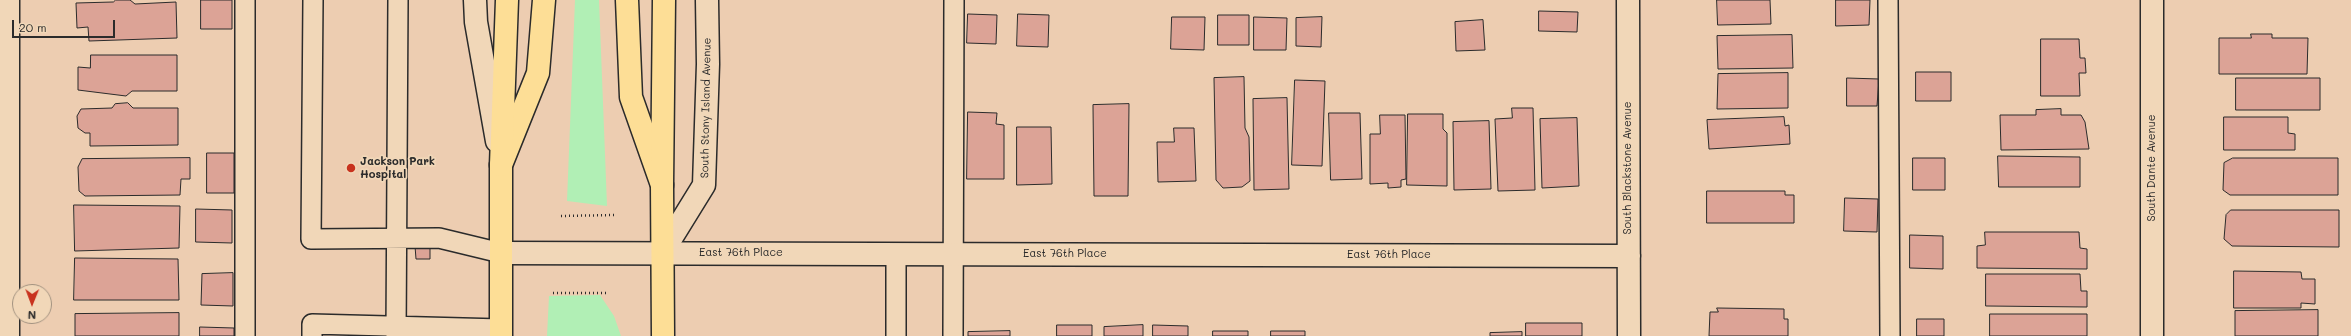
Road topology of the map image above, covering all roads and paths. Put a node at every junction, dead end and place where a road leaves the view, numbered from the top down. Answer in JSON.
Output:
{"nodes":[{"id":1,"x":8,"y":0,"type":"edge"},
{"id":2,"x":245,"y":0,"type":"edge"},
{"id":3,"x":313,"y":0,"type":"edge"},
{"id":4,"x":398,"y":0,"type":"edge"},
{"id":5,"x":476,"y":0,"type":"edge"},
{"id":6,"x":507,"y":0,"type":"edge"},
{"id":7,"x":544,"y":0,"type":"edge"},
{"id":8,"x":627,"y":0,"type":"edge"},
{"id":9,"x":664,"y":0,"type":"edge"},
{"id":10,"x":707,"y":0,"type":"edge"},
{"id":11,"x":954,"y":0,"type":"edge"},
{"id":12,"x":1628,"y":0,"type":"edge"},
{"id":13,"x":1888,"y":0,"type":"edge"},
{"id":14,"x":2152,"y":0,"type":"edge"},
{"id":15,"x":501,"y":165,"type":"junction"},
{"id":16,"x":662,"y":185,"type":"junction"},
{"id":17,"x":614,"y":215,"type":"dead end"},
{"id":18,"x":561,"y":216,"type":"dead end"},
{"id":19,"x":396,"y":238,"type":"junction"},
{"id":20,"x":501,"y":253,"type":"junction"},
{"id":21,"x":662,"y":253,"type":"junction"},
{"id":22,"x":953,"y":253,"type":"junction"},
{"id":23,"x":896,"y":254,"type":"junction"},
{"id":24,"x":1629,"y":256,"type":"junction"},
{"id":25,"x":554,"y":293,"type":"dead end"},
{"id":26,"x":608,"y":293,"type":"dead end"},
{"id":27,"x":396,"y":332,"type":"edge"},
{"id":28,"x":501,"y":333,"type":"edge"},
{"id":29,"x":8,"y":336,"type":"edge"},
{"id":30,"x":245,"y":336,"type":"edge"},
{"id":31,"x":312,"y":336,"type":"edge"},
{"id":32,"x":663,"y":336,"type":"edge"},
{"id":33,"x":896,"y":336,"type":"edge"},
{"id":34,"x":953,"y":336,"type":"edge"},
{"id":35,"x":1629,"y":336,"type":"edge"},
{"id":36,"x":1890,"y":336,"type":"edge"},
{"id":37,"x":2152,"y":336,"type":"edge"}],
"edges":[{"from":1,"to":29,"type":"street"},
{"from":2,"to":30,"type":"lane"},
{"from":3,"to":19,"type":"lane"},
{"from":4,"to":19,"type":"lane"},
{"from":5,"to":15,"type":"street"},
{"from":6,"to":15,"type":"highway"},
{"from":7,"to":15,"type":"highway"},
{"from":8,"to":16,"type":"highway"},
{"from":9,"to":16,"type":"highway"},
{"from":10,"to":21,"type":"street","name":"South Stony Island Avenue"},
{"from":11,"to":22,"type":"lane"},
{"from":12,"to":24,"type":"street","name":"South Blackstone Avenue"},
{"from":13,"to":36,"type":"lane"},
{"from":14,"to":37,"type":"street","name":"South Dante Avenue"},
{"from":15,"to":20,"type":"highway"},
{"from":16,"to":21,"type":"highway"},
{"from":17,"to":18,"type":"path"},
{"from":19,"to":20,"type":"lane"},
{"from":19,"to":27,"type":"lane"},
{"from":20,"to":21,"type":"street","name":"East 76th Place"},
{"from":20,"to":28,"type":"highway"},
{"from":21,"to":23,"type":"street","name":"East 76th Place"},
{"from":21,"to":32,"type":"highway"},
{"from":22,"to":23,"type":"street","name":"East 76th Place"},
{"from":22,"to":24,"type":"street","name":"East 76th Place"},
{"from":22,"to":34,"type":"lane"},
{"from":23,"to":33,"type":"lane"},
{"from":24,"to":35,"type":"street","name":"South Blackstone Avenue"},
{"from":25,"to":26,"type":"path"},
{"from":27,"to":28,"type":"lane"},
{"from":27,"to":31,"type":"lane"}]}
